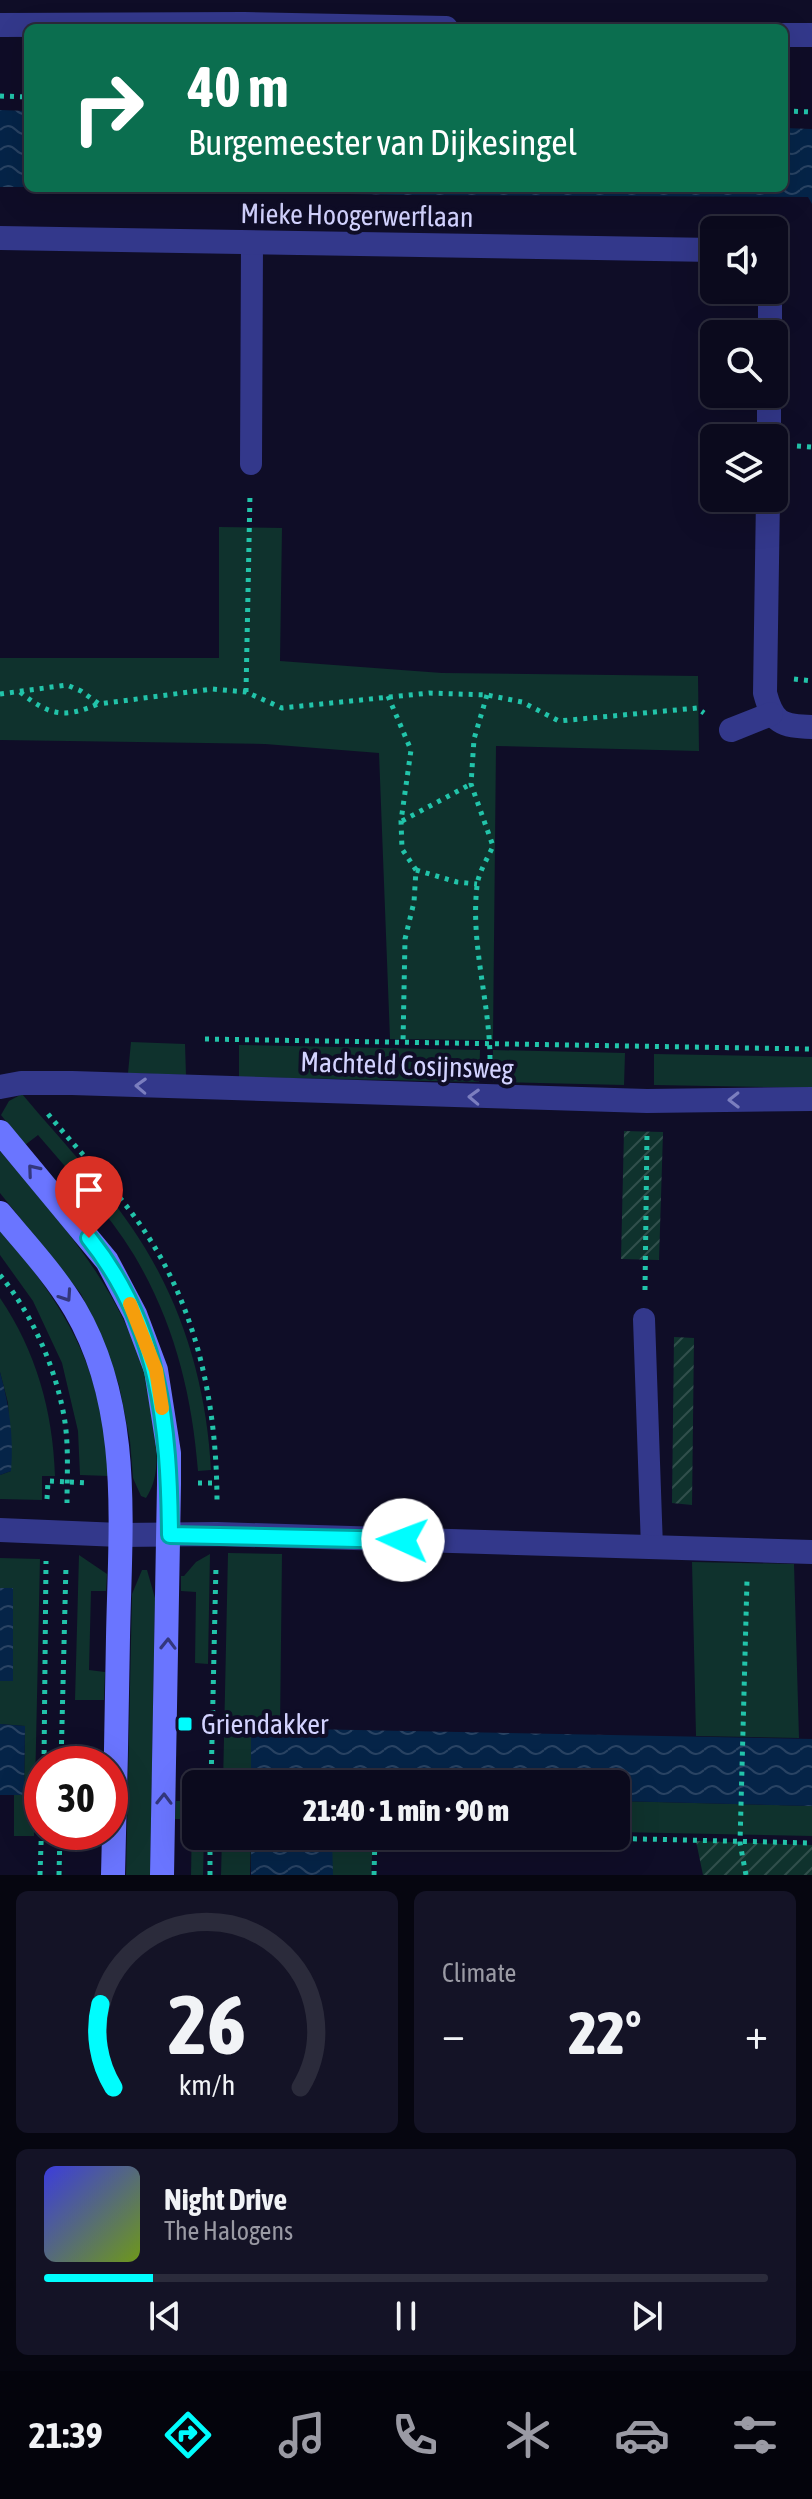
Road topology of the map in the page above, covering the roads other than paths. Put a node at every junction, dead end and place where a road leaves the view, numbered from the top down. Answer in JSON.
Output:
{"nodes":[{"id":1,"x":244,"y":12,"type":"edge"},
{"id":2,"x":396,"y":24,"type":"edge"},
{"id":3,"x":0,"y":25,"type":"edge"},
{"id":4,"x":788,"y":35,"type":"edge"},
{"id":5,"x":812,"y":35,"type":"edge"},
{"id":6,"x":0,"y":238,"type":"edge"},
{"id":7,"x":252,"y":244,"type":"junction"},
{"id":8,"x":700,"y":250,"type":"edge"},
{"id":9,"x":251,"y":464,"type":"road end"},
{"id":10,"x":768,"y":512,"type":"edge"},
{"id":11,"x":771,"y":714,"type":"junction"},
{"id":12,"x":812,"y":727,"type":"edge"},
{"id":13,"x":731,"y":730,"type":"road end"},
{"id":14,"x":0,"y":1087,"type":"edge"},
{"id":15,"x":812,"y":1099,"type":"edge"},
{"id":16,"x":0,"y":1132,"type":"edge"},
{"id":17,"x":0,"y":1213,"type":"edge"},
{"id":18,"x":644,"y":1319,"type":"road end"},
{"id":19,"x":0,"y":1530,"type":"edge"},
{"id":20,"x":120,"y":1535,"type":"junction"},
{"id":21,"x":170,"y":1535,"type":"junction"},
{"id":22,"x":652,"y":1548,"type":"junction"},
{"id":23,"x":812,"y":1552,"type":"edge"},
{"id":24,"x":113,"y":1875,"type":"edge"},
{"id":25,"x":162,"y":1875,"type":"edge"}],
"edges":[{"from":1,"to":2,"type":"street"},
{"from":1,"to":3,"type":"street"},
{"from":4,"to":5,"type":"street"},
{"from":6,"to":7,"type":"street","name":"Mieke Hoogerwerflaan"},
{"from":7,"to":8,"type":"street","name":"Mieke Hoogerwerflaan"},
{"from":7,"to":9,"type":"lane"},
{"from":10,"to":11,"type":"street"},
{"from":11,"to":12,"type":"street"},
{"from":11,"to":13,"type":"street"},
{"from":15,"to":14,"type":"street","name":"Machteld Cosijnsweg","one_way":true},
{"from":21,"to":16,"type":"street","one_way":true},
{"from":17,"to":20,"type":"street","one_way":true},
{"from":18,"to":22,"type":"lane"},
{"from":19,"to":20,"type":"street"},
{"from":20,"to":21,"type":"street"},
{"from":20,"to":24,"type":"street"},
{"from":21,"to":22,"type":"street"},
{"from":25,"to":21,"type":"street","one_way":true},
{"from":22,"to":23,"type":"street"}]}
